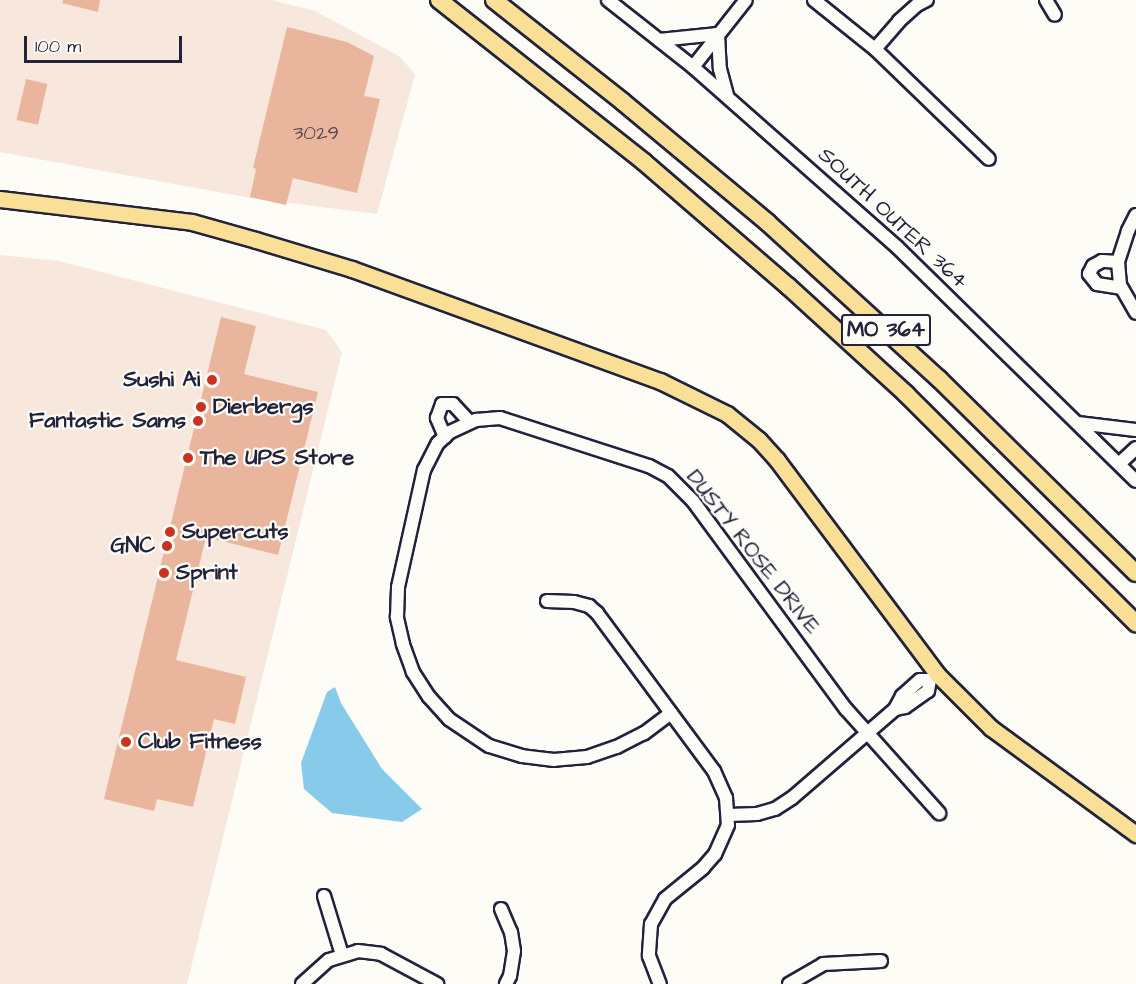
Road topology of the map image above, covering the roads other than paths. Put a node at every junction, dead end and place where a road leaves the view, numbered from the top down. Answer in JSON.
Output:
{"nodes":[{"id":1,"x":425,"y":0,"type":"edge"},
{"id":2,"x":439,"y":0,"type":"edge"},
{"id":3,"x":494,"y":0,"type":"edge"},
{"id":4,"x":608,"y":0,"type":"edge"},
{"id":5,"x":746,"y":0,"type":"edge"},
{"id":6,"x":813,"y":0,"type":"edge"},
{"id":7,"x":927,"y":0,"type":"edge"},
{"id":8,"x":1046,"y":0,"type":"edge"},
{"id":9,"x":1055,"y":15,"type":"dead end"},
{"id":10,"x":479,"y":30,"type":"junction"},
{"id":11,"x":718,"y":34,"type":"junction"},
{"id":12,"x":659,"y":40,"type":"junction"},
{"id":13,"x":875,"y":49,"type":"junction"},
{"id":14,"x":693,"y":66,"type":"junction"},
{"id":15,"x":728,"y":98,"type":"junction"},
{"id":16,"x":989,"y":159,"type":"dead end"},
{"id":17,"x":0,"y":199,"type":"edge"},
{"id":18,"x":1136,"y":215,"type":"edge"},
{"id":19,"x":1118,"y":261,"type":"junction"},
{"id":20,"x":1121,"y":288,"type":"junction"},
{"id":21,"x":1136,"y":313,"type":"edge"},
{"id":22,"x":470,"y":422,"type":"junction"},
{"id":23,"x":1078,"y":423,"type":"junction"},
{"id":24,"x":1136,"y":430,"type":"edge"},
{"id":25,"x":445,"y":437,"type":"junction"},
{"id":26,"x":1136,"y":448,"type":"edge"},
{"id":27,"x":1120,"y":463,"type":"junction"},
{"id":28,"x":1136,"y":480,"type":"edge"},
{"id":29,"x":1136,"y":573,"type":"edge"},
{"id":30,"x":547,"y":601,"type":"dead end"},
{"id":31,"x":1136,"y":623,"type":"edge"},
{"id":32,"x":933,"y":677,"type":"junction"},
{"id":33,"x":671,"y":713,"type":"junction"},
{"id":34,"x":866,"y":734,"type":"junction"},
{"id":35,"x":939,"y":813,"type":"dead end"},
{"id":36,"x":728,"y":815,"type":"junction"},
{"id":37,"x":1136,"y":834,"type":"edge"},
{"id":38,"x":324,"y":896,"type":"dead end"},
{"id":39,"x":501,"y":909,"type":"dead end"},
{"id":40,"x":342,"y":955,"type":"junction"},
{"id":41,"x":881,"y":961,"type":"dead end"},
{"id":42,"x":302,"y":984,"type":"edge"},
{"id":43,"x":437,"y":984,"type":"edge"},
{"id":44,"x":506,"y":984,"type":"edge"},
{"id":45,"x":660,"y":984,"type":"edge"},
{"id":46,"x":789,"y":984,"type":"edge"}],
"edges":[{"from":1,"to":10,"type":"highway"},
{"from":2,"to":10,"type":"highway","number":"MO 364"},
{"from":3,"to":29,"type":"highway","number":"MO 364"},
{"from":4,"to":12,"type":"street","name":"SOUTH OUTER 364"},
{"from":5,"to":11,"type":"street"},
{"from":6,"to":13,"type":"street"},
{"from":7,"to":13,"type":"street"},
{"from":8,"to":9,"type":"street"},
{"from":10,"to":31,"type":"highway","number":"MO 364"},
{"from":11,"to":12,"type":"street"},
{"from":11,"to":14,"type":"street"},
{"from":11,"to":15,"type":"street"},
{"from":12,"to":14,"type":"street","name":"SOUTH OUTER 364"},
{"from":13,"to":16,"type":"street"},
{"from":14,"to":15,"type":"street","name":"SOUTH OUTER 364"},
{"from":15,"to":23,"type":"street","name":"SOUTH OUTER 364"},
{"from":17,"to":32,"type":"main road"},
{"from":18,"to":19,"type":"street"},
{"from":19,"to":20,"type":"street"},
{"from":19,"to":20,"type":"street"},
{"from":20,"to":21,"type":"street"},
{"from":22,"to":25,"type":"street","name":"DUSTY ROSE DRIVE"},
{"from":22,"to":25,"type":"street"},
{"from":22,"to":34,"type":"street","name":"DUSTY ROSE DRIVE"},
{"from":23,"to":24,"type":"street"},
{"from":23,"to":27,"type":"street","name":"SOUTH OUTER 364"},
{"from":25,"to":33,"type":"street","name":"DUSTY ROSE DRIVE"},
{"from":26,"to":27,"type":"street"},
{"from":27,"to":28,"type":"street","name":"SOUTH OUTER 364"},
{"from":30,"to":33,"type":"street"},
{"from":32,"to":34,"type":"street"},
{"from":32,"to":37,"type":"main road"},
{"from":33,"to":36,"type":"street"},
{"from":34,"to":35,"type":"street","name":"DUSTY ROSE DRIVE"},
{"from":34,"to":36,"type":"street"},
{"from":36,"to":45,"type":"street"},
{"from":38,"to":40,"type":"street"},
{"from":39,"to":44,"type":"street"},
{"from":40,"to":42,"type":"street"},
{"from":40,"to":43,"type":"street"},
{"from":41,"to":46,"type":"street"}]}
